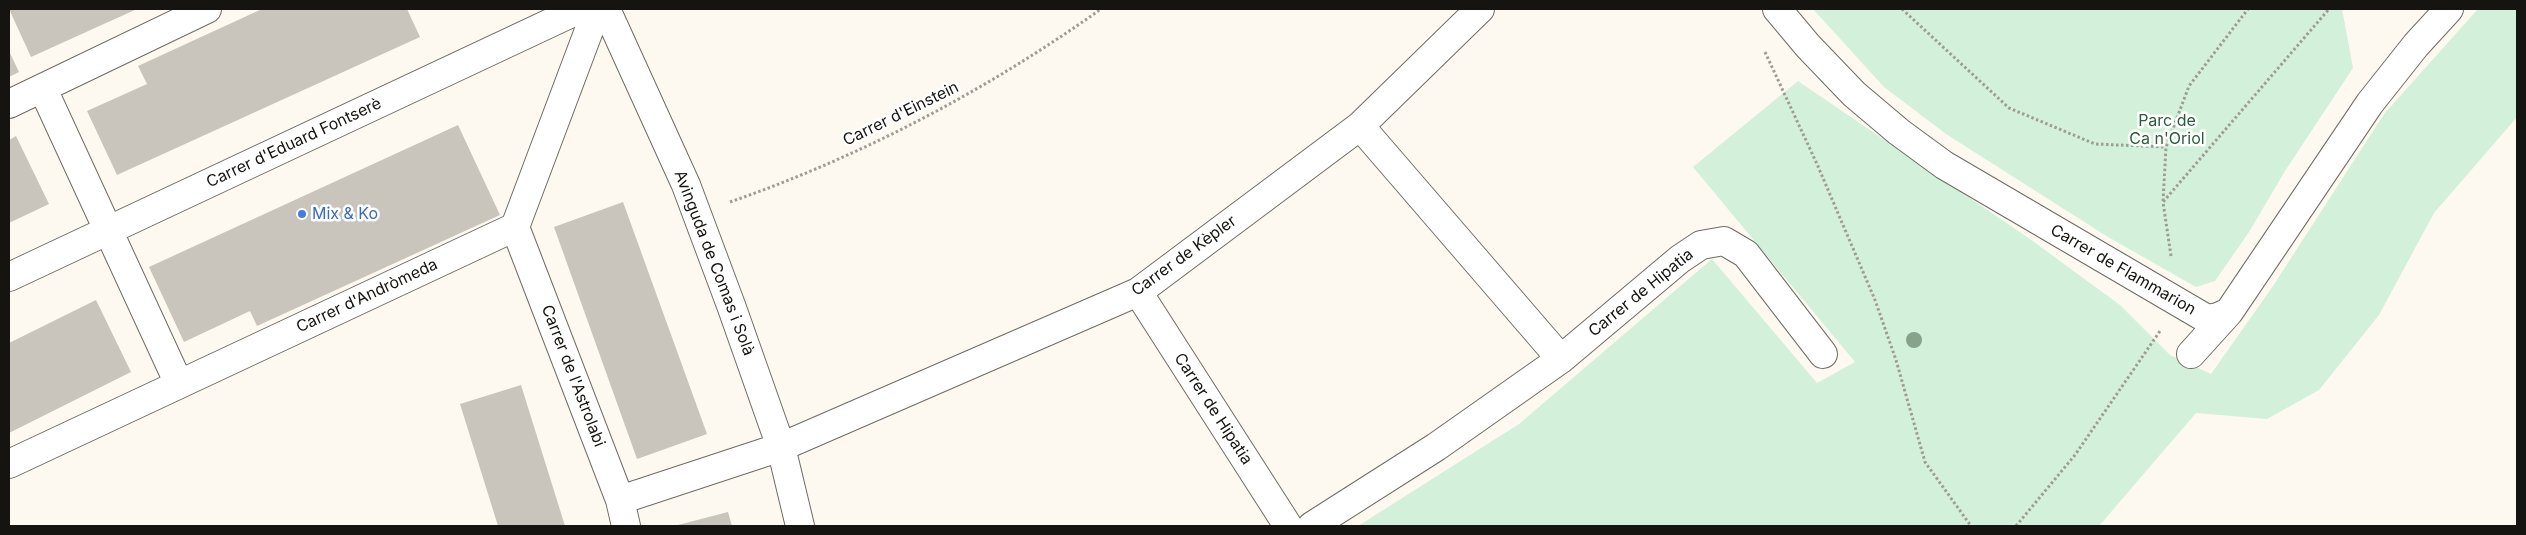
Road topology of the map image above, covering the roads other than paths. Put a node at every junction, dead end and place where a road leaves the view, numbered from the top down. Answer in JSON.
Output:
{"nodes":[{"id":1,"x":207,"y":9,"type":"edge"},
{"id":2,"x":580,"y":9,"type":"edge"},
{"id":3,"x":598,"y":9,"type":"edge"},
{"id":4,"x":606,"y":9,"type":"edge"},
{"id":5,"x":1480,"y":9,"type":"edge"},
{"id":6,"x":2449,"y":9,"type":"edge"},
{"id":7,"x":1780,"y":12,"type":"edge"},
{"id":8,"x":43,"y":89,"type":"junction"},
{"id":9,"x":9,"y":104,"type":"edge"},
{"id":10,"x":1360,"y":126,"type":"junction"},
{"id":11,"x":515,"y":226,"type":"junction"},
{"id":12,"x":109,"y":231,"type":"junction"},
{"id":13,"x":9,"y":277,"type":"edge"},
{"id":14,"x":1138,"y":292,"type":"junction"},
{"id":15,"x":2229,"y":312,"type":"junction"},
{"id":16,"x":1823,"y":354,"type":"dead end"},
{"id":17,"x":2191,"y":354,"type":"dead end"},
{"id":18,"x":1561,"y":359,"type":"junction"},
{"id":19,"x":179,"y":384,"type":"junction"},
{"id":20,"x":781,"y":447,"type":"junction"},
{"id":21,"x":9,"y":464,"type":"edge"},
{"id":22,"x":620,"y":500,"type":"junction"},
{"id":23,"x":626,"y":526,"type":"edge"},
{"id":24,"x":800,"y":526,"type":"edge"},
{"id":25,"x":1288,"y":526,"type":"edge"},
{"id":26,"x":1312,"y":526,"type":"edge"}],
"edges":[{"from":1,"to":8,"type":"street"},
{"from":2,"to":12,"type":"street","name":"Carrer d'Eduard Fontserè"},
{"from":3,"to":11,"type":"street"},
{"from":4,"to":20,"type":"street","name":"Avinguda de Comas i Solà"},
{"from":5,"to":10,"type":"street","name":"Carrer de Kèpler"},
{"from":6,"to":15,"type":"street"},
{"from":7,"to":15,"type":"street","name":"Carrer de Flammarion"},
{"from":8,"to":9,"type":"street"},
{"from":8,"to":12,"type":"street"},
{"from":10,"to":14,"type":"street","name":"Carrer de Kèpler"},
{"from":10,"to":18,"type":"street"},
{"from":11,"to":19,"type":"street","name":"Carrer d'Andròmeda"},
{"from":11,"to":22,"type":"street","name":"Carrer de l'Astrolabi"},
{"from":12,"to":13,"type":"street","name":"Carrer d'Eduard Fontserè"},
{"from":12,"to":19,"type":"street"},
{"from":14,"to":20,"type":"street","name":"Carrer de Kèpler"},
{"from":14,"to":25,"type":"street","name":"Carrer de Hipatia"},
{"from":15,"to":17,"type":"street"},
{"from":16,"to":18,"type":"street","name":"Carrer de Hipatia"},
{"from":18,"to":26,"type":"street","name":"Carrer de Hipatia"},
{"from":19,"to":21,"type":"street","name":"Carrer d'Andròmeda"},
{"from":20,"to":22,"type":"street","name":"Carrer de Kèpler"},
{"from":20,"to":24,"type":"street","name":"Avinguda de Comas i Solà"},
{"from":22,"to":23,"type":"street","name":"Carrer de l'Astrolabi"}]}
